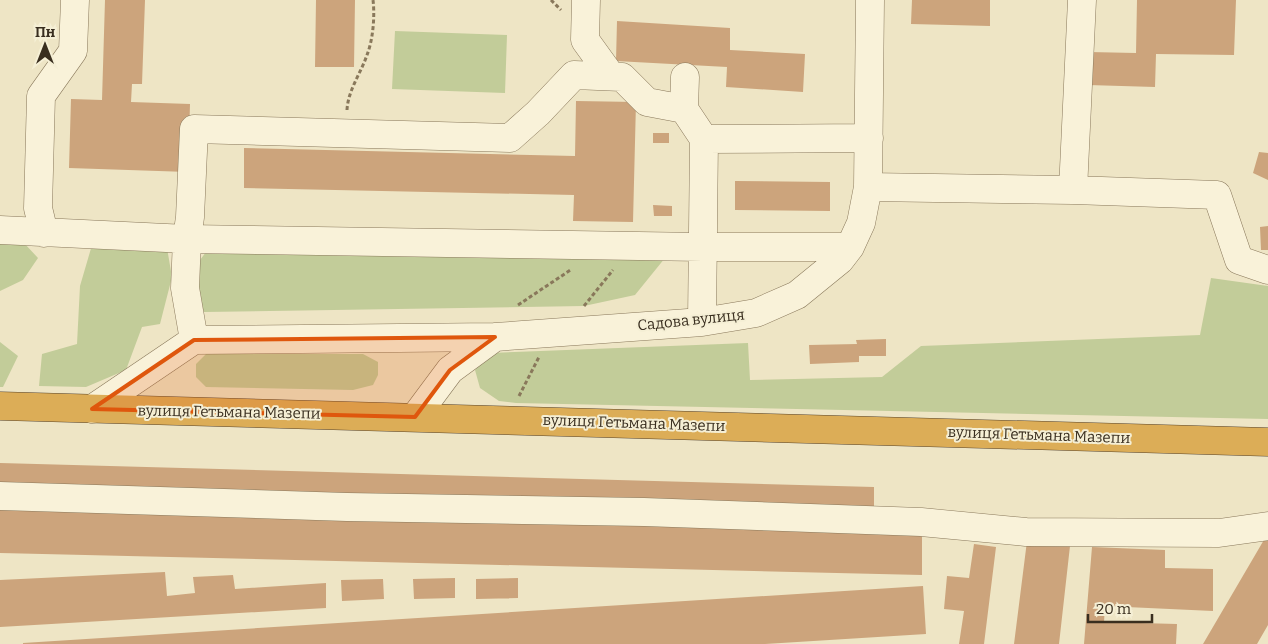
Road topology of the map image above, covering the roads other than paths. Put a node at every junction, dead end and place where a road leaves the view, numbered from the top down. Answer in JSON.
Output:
{"nodes":[{"id":1,"x":75,"y":0,"type":"edge"},
{"id":2,"x":586,"y":0,"type":"edge"},
{"id":3,"x":870,"y":0,"type":"edge"},
{"id":4,"x":1082,"y":0,"type":"edge"},
{"id":5,"x":611,"y":76,"type":"junction"},
{"id":6,"x":685,"y":77,"type":"dead end"},
{"id":7,"x":684,"y":109,"type":"junction"},
{"id":8,"x":869,"y":138,"type":"junction"},
{"id":9,"x":704,"y":139,"type":"junction"},
{"id":10,"x":868,"y":187,"type":"junction"},
{"id":11,"x":1073,"y":190,"type":"junction"},
{"id":12,"x":0,"y":230,"type":"edge"},
{"id":13,"x":44,"y":233,"type":"junction"},
{"id":14,"x":187,"y":239,"type":"junction"},
{"id":15,"x":703,"y":247,"type":"junction"},
{"id":16,"x":850,"y":247,"type":"junction"},
{"id":17,"x":1268,"y":270,"type":"edge"},
{"id":18,"x":702,"y":322,"type":"junction"},
{"id":19,"x":496,"y":337,"type":"junction"},
{"id":20,"x":194,"y":340,"type":"junction"},
{"id":21,"x":0,"y":406,"type":"edge"},
{"id":22,"x":92,"y":409,"type":"junction"},
{"id":23,"x":415,"y":417,"type":"junction"},
{"id":24,"x":1268,"y":442,"type":"edge"},
{"id":25,"x":0,"y":496,"type":"edge"},
{"id":26,"x":1268,"y":526,"type":"edge"}],
"edges":[{"from":1,"to":13,"type":"street"},
{"from":2,"to":5,"type":"street"},
{"from":3,"to":8,"type":"street","name":"Садова вулиця"},
{"from":4,"to":11,"type":"street"},
{"from":5,"to":7,"type":"street"},
{"from":5,"to":14,"type":"street"},
{"from":6,"to":7,"type":"street"},
{"from":7,"to":9,"type":"street"},
{"from":8,"to":9,"type":"street"},
{"from":8,"to":10,"type":"street","name":"Садова вулиця"},
{"from":9,"to":15,"type":"street"},
{"from":10,"to":11,"type":"street"},
{"from":10,"to":16,"type":"street","name":"Садова вулиця"},
{"from":11,"to":17,"type":"street"},
{"from":12,"to":13,"type":"street"},
{"from":13,"to":14,"type":"street"},
{"from":14,"to":15,"type":"street"},
{"from":14,"to":20,"type":"street"},
{"from":15,"to":16,"type":"street"},
{"from":15,"to":18,"type":"street"},
{"from":16,"to":18,"type":"street","name":"Садова вулиця"},
{"from":18,"to":19,"type":"street","name":"Садова вулиця"},
{"from":19,"to":20,"type":"street","name":"Садова вулиця"},
{"from":19,"to":23,"type":"street"},
{"from":20,"to":22,"type":"street"},
{"from":21,"to":22,"type":"highway","name":"вулиця Гетьмана Мазепи"},
{"from":22,"to":23,"type":"highway","name":"вулиця Гетьмана Мазепи"},
{"from":23,"to":24,"type":"highway","name":"вулиця Гетьмана Мазепи"},
{"from":25,"to":26,"type":"street"}]}
